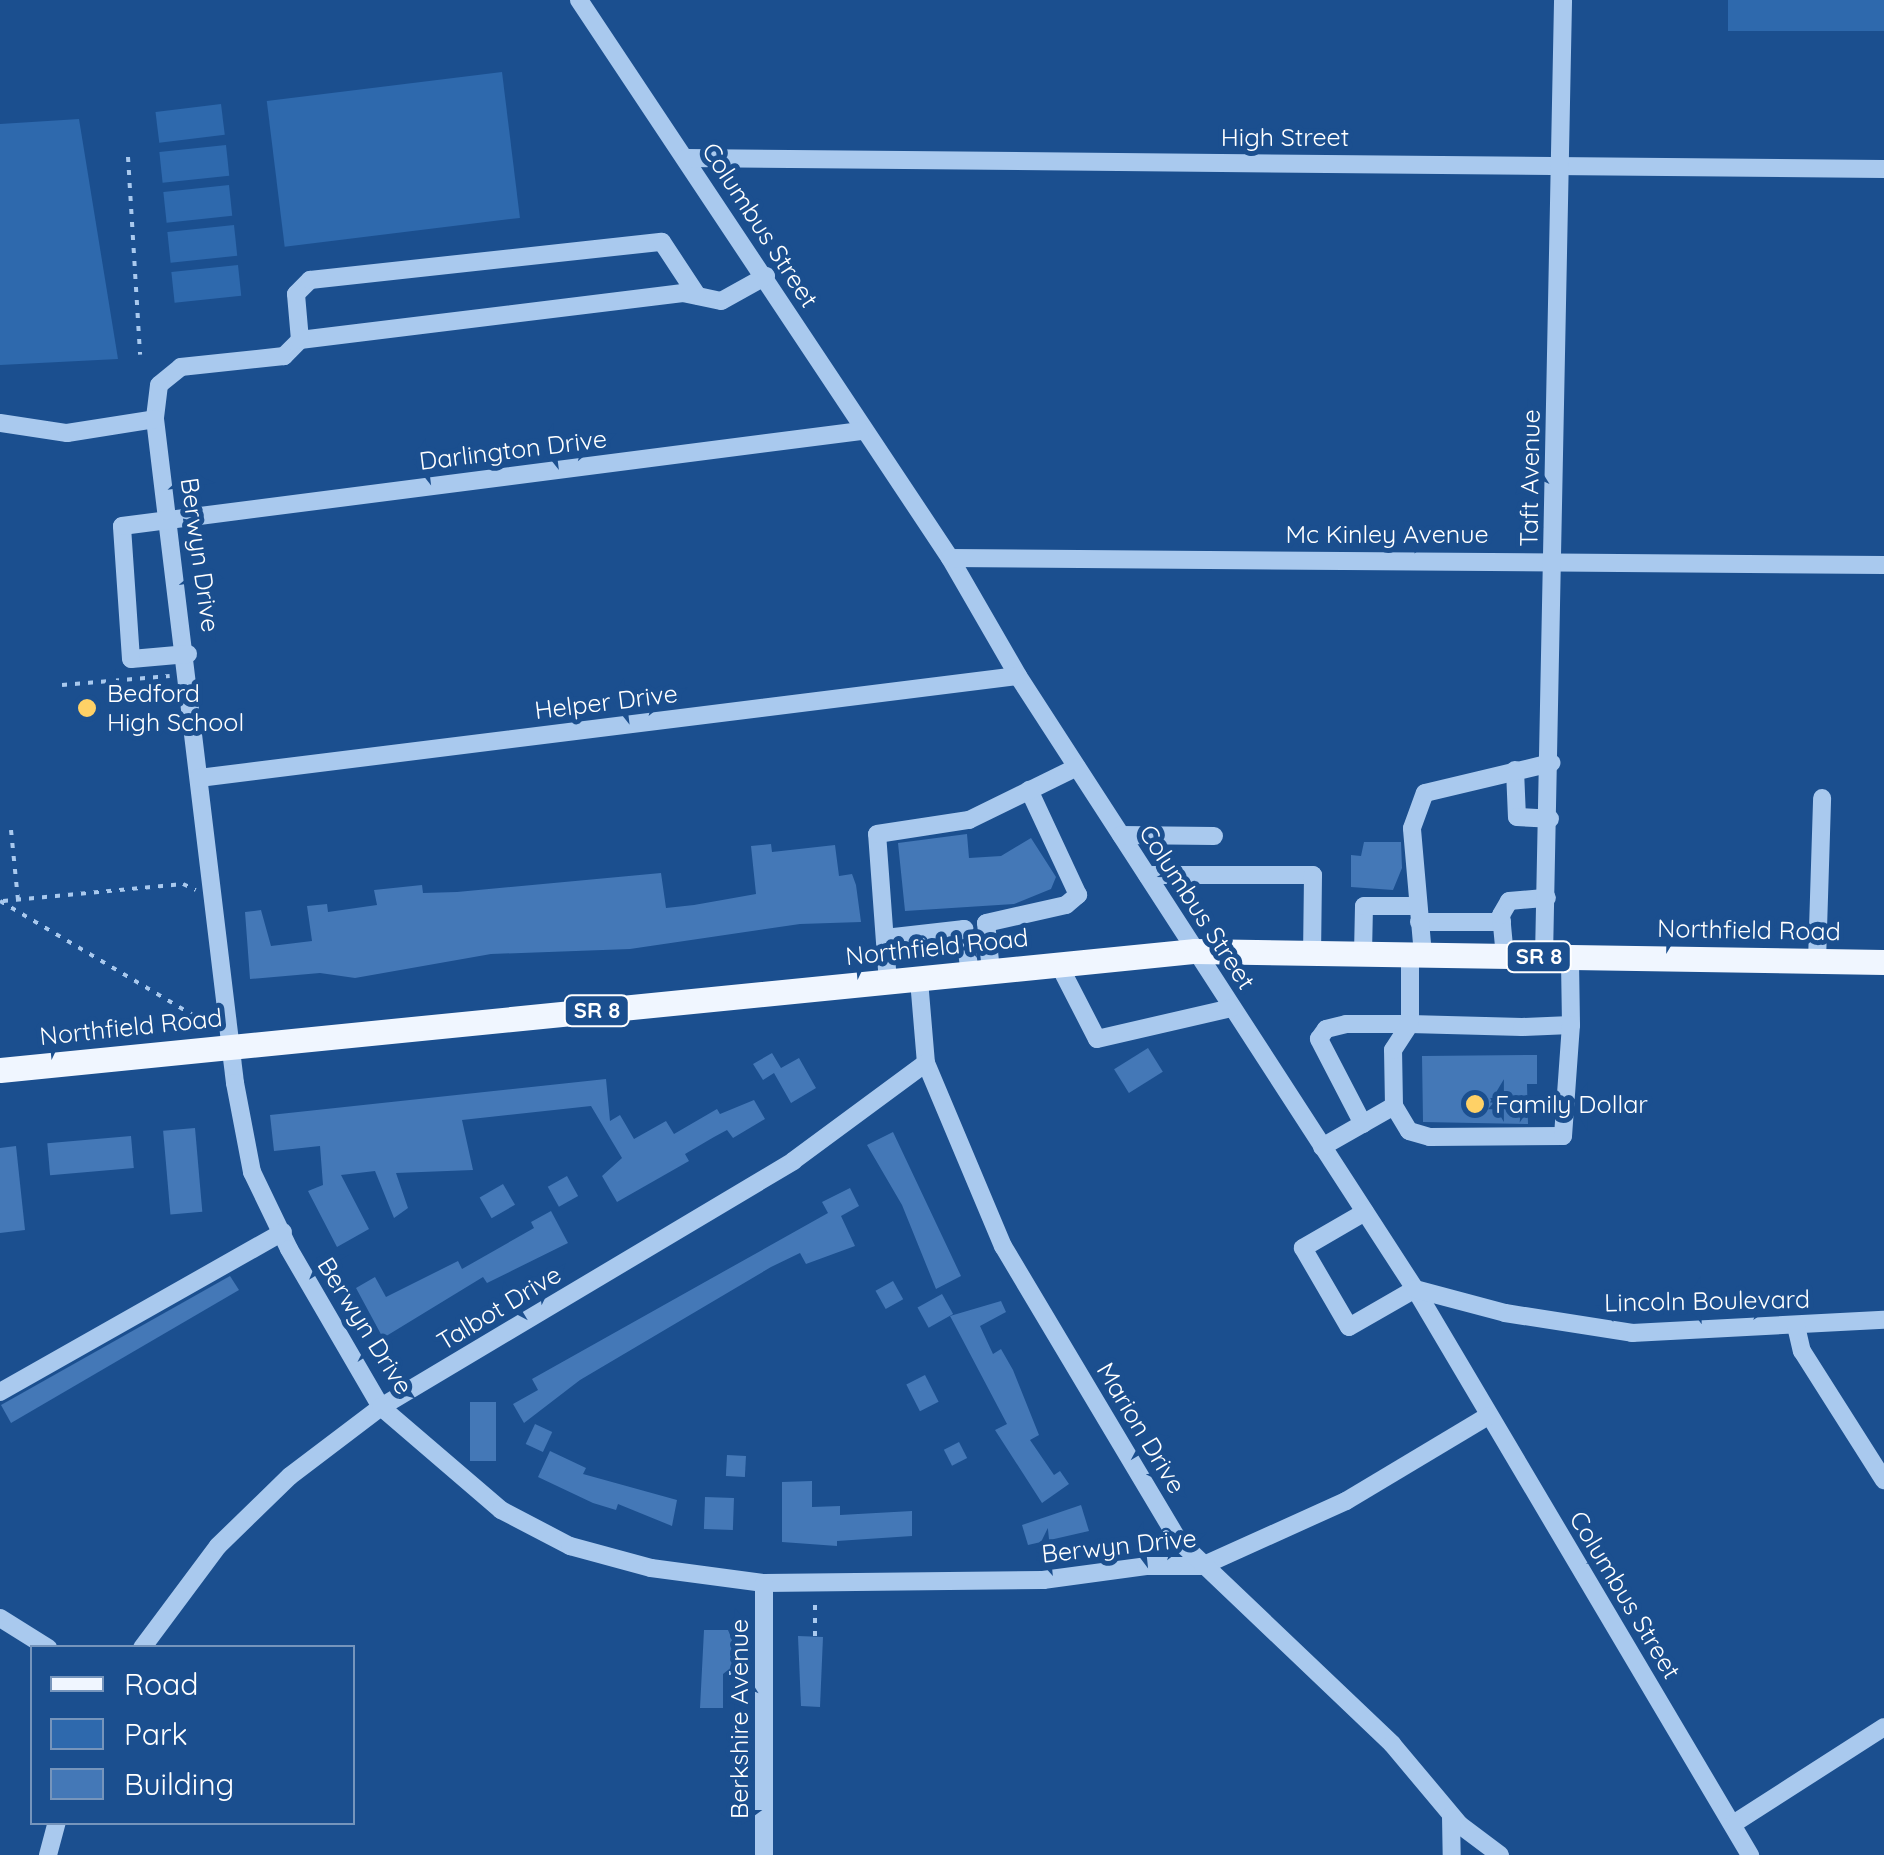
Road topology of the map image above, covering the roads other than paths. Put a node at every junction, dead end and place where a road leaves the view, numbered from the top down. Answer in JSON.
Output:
{"nodes":[{"id":1,"x":579,"y":0,"type":"edge"},
{"id":2,"x":1563,"y":0,"type":"edge"},
{"id":3,"x":686,"y":158,"type":"junction"},
{"id":4,"x":1560,"y":165,"type":"junction"},
{"id":5,"x":1884,"y":170,"type":"edge"},
{"id":6,"x":766,"y":276,"type":"junction"},
{"id":7,"x":697,"y":295,"type":"junction"},
{"id":8,"x":300,"y":340,"type":"junction"},
{"id":9,"x":155,"y":419,"type":"junction"},
{"id":10,"x":0,"y":422,"type":"edge"},
{"id":11,"x":862,"y":431,"type":"junction"},
{"id":12,"x":170,"y":520,"type":"junction"},
{"id":13,"x":950,"y":558,"type":"junction"},
{"id":14,"x":1554,"y":560,"type":"junction"},
{"id":15,"x":1884,"y":565,"type":"edge"},
{"id":16,"x":188,"y":654,"type":"junction"},
{"id":17,"x":1018,"y":676,"type":"junction"},
{"id":18,"x":1552,"y":762,"type":"junction"},
{"id":19,"x":1076,"y":767,"type":"junction"},
{"id":20,"x":1515,"y":770,"type":"junction"},
{"id":21,"x":199,"y":778,"type":"junction"},
{"id":22,"x":1029,"y":790,"type":"junction"},
{"id":23,"x":1822,"y":798,"type":"dead end"},
{"id":24,"x":1550,"y":818,"type":"junction"},
{"id":25,"x":1121,"y":834,"type":"junction"},
{"id":26,"x":1214,"y":836,"type":"dead end"},
{"id":27,"x":1147,"y":875,"type":"junction"},
{"id":28,"x":1547,"y":898,"type":"junction"},
{"id":29,"x":1418,"y":914,"type":"junction"},
{"id":30,"x":1502,"y":922,"type":"junction"},
{"id":31,"x":885,"y":938,"type":"junction"},
{"id":32,"x":1194,"y":952,"type":"junction"},
{"id":33,"x":1312,"y":954,"type":"junction"},
{"id":34,"x":1364,"y":954,"type":"junction"},
{"id":35,"x":1417,"y":955,"type":"junction"},
{"id":36,"x":1506,"y":957,"type":"junction"},
{"id":37,"x":1557,"y":958,"type":"junction"},
{"id":38,"x":1818,"y":961,"type":"junction"},
{"id":39,"x":1884,"y":962,"type":"edge"},
{"id":40,"x":1059,"y":965,"type":"junction"},
{"id":41,"x":980,"y":973,"type":"junction"},
{"id":42,"x":919,"y":980,"type":"junction"},
{"id":43,"x":888,"y":983,"type":"junction"},
{"id":44,"x":1231,"y":1008,"type":"junction"},
{"id":45,"x":1410,"y":1024,"type":"junction"},
{"id":46,"x":1571,"y":1025,"type":"junction"},
{"id":47,"x":230,"y":1047,"type":"junction"},
{"id":48,"x":926,"y":1063,"type":"junction"},
{"id":49,"x":0,"y":1070,"type":"edge"},
{"id":50,"x":1394,"y":1106,"type":"junction"},
{"id":51,"x":1363,"y":1124,"type":"junction"},
{"id":52,"x":1322,"y":1147,"type":"junction"},
{"id":53,"x":1365,"y":1212,"type":"junction"},
{"id":54,"x":283,"y":1232,"type":"junction"},
{"id":55,"x":1415,"y":1289,"type":"junction"},
{"id":56,"x":1884,"y":1320,"type":"edge"},
{"id":57,"x":1796,"y":1326,"type":"junction"},
{"id":58,"x":0,"y":1392,"type":"edge"},
{"id":59,"x":382,"y":1407,"type":"junction"},
{"id":60,"x":1488,"y":1416,"type":"junction"},
{"id":61,"x":1884,"y":1480,"type":"edge"},
{"id":62,"x":1202,"y":1566,"type":"junction"},
{"id":63,"x":764,"y":1583,"type":"junction"},
{"id":64,"x":0,"y":1618,"type":"edge"},
{"id":65,"x":43,"y":1645,"type":"edge"},
{"id":66,"x":144,"y":1645,"type":"edge"},
{"id":67,"x":1884,"y":1726,"type":"edge"},
{"id":68,"x":1450,"y":1814,"type":"junction"},
{"id":69,"x":1733,"y":1824,"type":"junction"},
{"id":70,"x":56,"y":1825,"type":"edge"},
{"id":71,"x":48,"y":1855,"type":"edge"},
{"id":72,"x":764,"y":1855,"type":"edge"},
{"id":73,"x":1452,"y":1855,"type":"edge"},
{"id":74,"x":1500,"y":1855,"type":"edge"},
{"id":75,"x":1750,"y":1855,"type":"edge"}],
"edges":[{"from":1,"to":3,"type":"street","name":"Columbus Street"},
{"from":2,"to":4,"type":"street","name":"Taft Avenue"},
{"from":3,"to":4,"type":"street","name":"High Street"},
{"from":3,"to":6,"type":"street","name":"Columbus Street"},
{"from":4,"to":5,"type":"street","name":"High Street"},
{"from":4,"to":14,"type":"street","name":"Taft Avenue"},
{"from":6,"to":7,"type":"street"},
{"from":6,"to":11,"type":"street","name":"Columbus Street"},
{"from":7,"to":8,"type":"street"},
{"from":7,"to":8,"type":"street"},
{"from":8,"to":9,"type":"street","name":"Berwyn Drive"},
{"from":9,"to":10,"type":"street"},
{"from":9,"to":12,"type":"street","name":"Berwyn Drive"},
{"from":11,"to":12,"type":"street","name":"Darlington Drive"},
{"from":11,"to":13,"type":"street","name":"Columbus Street"},
{"from":12,"to":16,"type":"street","name":"Berwyn Drive"},
{"from":12,"to":16,"type":"street","name":"Darlington Drive"},
{"from":13,"to":14,"type":"street","name":"Mc Kinley Avenue"},
{"from":13,"to":17,"type":"street","name":"Columbus Street"},
{"from":14,"to":15,"type":"street","name":"Mc Kinley Avenue"},
{"from":14,"to":18,"type":"street","name":"Taft Avenue"},
{"from":16,"to":21,"type":"street","name":"Berwyn Drive"},
{"from":17,"to":19,"type":"street","name":"Columbus Street"},
{"from":17,"to":21,"type":"street","name":"Helper Drive"},
{"from":18,"to":20,"type":"street"},
{"from":18,"to":24,"type":"street","name":"Taft Avenue"},
{"from":19,"to":22,"type":"street"},
{"from":19,"to":25,"type":"street","name":"Columbus Street"},
{"from":20,"to":24,"type":"street"},
{"from":20,"to":29,"type":"street"},
{"from":21,"to":47,"type":"street","name":"Berwyn Drive"},
{"from":22,"to":31,"type":"street"},
{"from":22,"to":41,"type":"street"},
{"from":23,"to":38,"type":"street"},
{"from":24,"to":28,"type":"street","name":"Taft Avenue"},
{"from":25,"to":26,"type":"street"},
{"from":25,"to":27,"type":"street","name":"Columbus Street"},
{"from":27,"to":32,"type":"street","name":"Columbus Street"},
{"from":27,"to":33,"type":"street"},
{"from":28,"to":30,"type":"street"},
{"from":28,"to":37,"type":"street","name":"Taft Avenue"},
{"from":29,"to":30,"type":"street"},
{"from":29,"to":34,"type":"street"},
{"from":29,"to":35,"type":"street"},
{"from":30,"to":36,"type":"street"},
{"from":31,"to":41,"type":"street"},
{"from":31,"to":43,"type":"street"},
{"from":32,"to":33,"type":"main road","name":"Northfield Road","number":"SR 8"},
{"from":32,"to":40,"type":"main road","name":"Northfield Road","number":"SR 8"},
{"from":32,"to":44,"type":"street","name":"Columbus Street"},
{"from":33,"to":34,"type":"main road","name":"Northfield Road","number":"SR 8"},
{"from":34,"to":35,"type":"main road","name":"Northfield Road","number":"SR 8"},
{"from":35,"to":36,"type":"main road","name":"Northfield Road","number":"SR 8"},
{"from":35,"to":45,"type":"street"},
{"from":36,"to":37,"type":"main road","name":"Northfield Road","number":"SR 8"},
{"from":37,"to":38,"type":"main road","name":"Northfield Road","number":"SR 8"},
{"from":37,"to":46,"type":"street","name":"Taft Avenue"},
{"from":38,"to":39,"type":"main road","name":"Northfield Road","number":"SR 8"},
{"from":40,"to":41,"type":"main road","name":"Northfield Road","number":"SR 8"},
{"from":40,"to":44,"type":"street"},
{"from":41,"to":42,"type":"main road","name":"Northfield Road","number":"SR 8"},
{"from":42,"to":43,"type":"main road","name":"Northfield Road","number":"SR 8"},
{"from":42,"to":48,"type":"street","name":"Marion Drive"},
{"from":43,"to":47,"type":"main road","name":"Northfield Road","number":"SR 8"},
{"from":44,"to":52,"type":"street","name":"Columbus Street"},
{"from":45,"to":46,"type":"street"},
{"from":45,"to":50,"type":"street"},
{"from":45,"to":51,"type":"street"},
{"from":46,"to":50,"type":"street","name":"Taft Avenue"},
{"from":47,"to":49,"type":"main road","name":"Northfield Road","number":"SR 8"},
{"from":47,"to":54,"type":"street","name":"Berwyn Drive"},
{"from":48,"to":59,"type":"street","name":"Talbot Drive"},
{"from":48,"to":62,"type":"street","name":"Marion Drive"},
{"from":50,"to":51,"type":"street"},
{"from":51,"to":52,"type":"street"},
{"from":52,"to":53,"type":"street","name":"Columbus Street"},
{"from":53,"to":55,"type":"street","name":"Columbus Street"},
{"from":53,"to":55,"type":"street"},
{"from":54,"to":58,"type":"street"},
{"from":54,"to":59,"type":"street","name":"Berwyn Drive"},
{"from":55,"to":57,"type":"street","name":"Lincoln Boulevard"},
{"from":55,"to":60,"type":"street","name":"Columbus Street"},
{"from":56,"to":57,"type":"street","name":"Lincoln Boulevard"},
{"from":57,"to":61,"type":"street"},
{"from":59,"to":63,"type":"street","name":"Berwyn Drive"},
{"from":59,"to":66,"type":"street","name":"Talbot Drive"},
{"from":60,"to":62,"type":"street","name":"Berwyn Drive"},
{"from":60,"to":69,"type":"street","name":"Columbus Street"},
{"from":62,"to":63,"type":"street","name":"Berwyn Drive"},
{"from":62,"to":68,"type":"street","name":"Marion Drive"},
{"from":63,"to":72,"type":"street","name":"Berkshire Avenue"},
{"from":64,"to":65,"type":"street"},
{"from":67,"to":69,"type":"street"},
{"from":68,"to":73,"type":"street"},
{"from":68,"to":74,"type":"street","name":"Marion Drive"},
{"from":69,"to":75,"type":"street","name":"Columbus Street"},
{"from":70,"to":71,"type":"street"}]}
